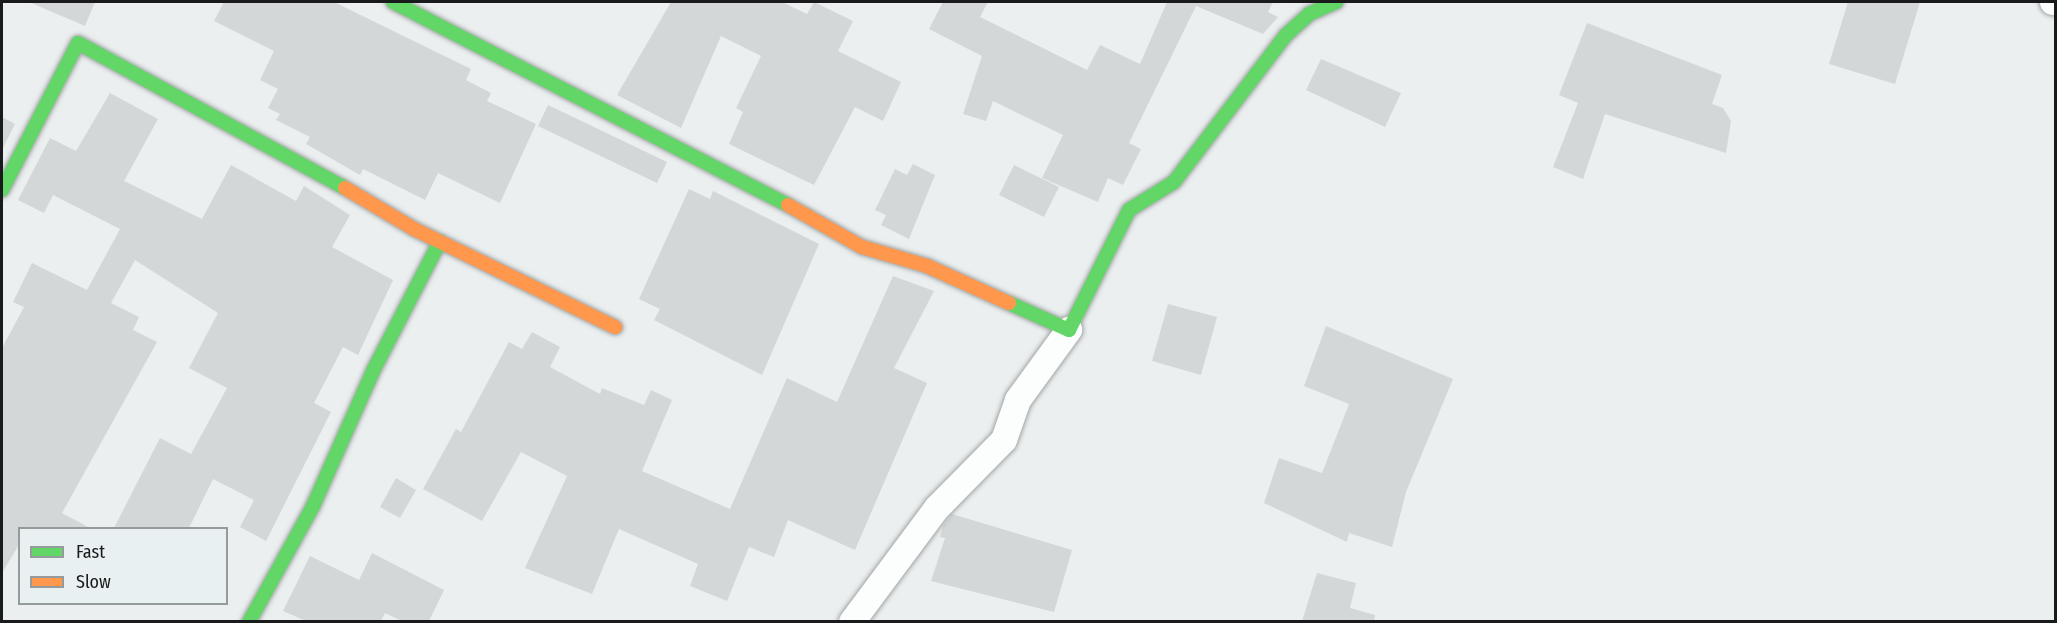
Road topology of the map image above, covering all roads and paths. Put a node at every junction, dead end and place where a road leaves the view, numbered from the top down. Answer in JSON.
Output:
{"nodes":[{"id":1,"x":393,"y":2,"type":"edge"},
{"id":2,"x":1336,"y":2,"type":"edge"},
{"id":3,"x":2,"y":190,"type":"edge"},
{"id":4,"x":440,"y":241,"type":"junction"},
{"id":5,"x":615,"y":327,"type":"dead end"},
{"id":6,"x":1069,"y":330,"type":"junction"},
{"id":7,"x":249,"y":621,"type":"edge"},
{"id":8,"x":852,"y":621,"type":"edge"}],
"edges":[{"from":1,"to":6,"type":"street"},
{"from":2,"to":6,"type":"street"},
{"from":3,"to":4,"type":"street"},
{"from":4,"to":5,"type":"street"},
{"from":4,"to":7,"type":"street"},
{"from":6,"to":8,"type":"street"}]}
